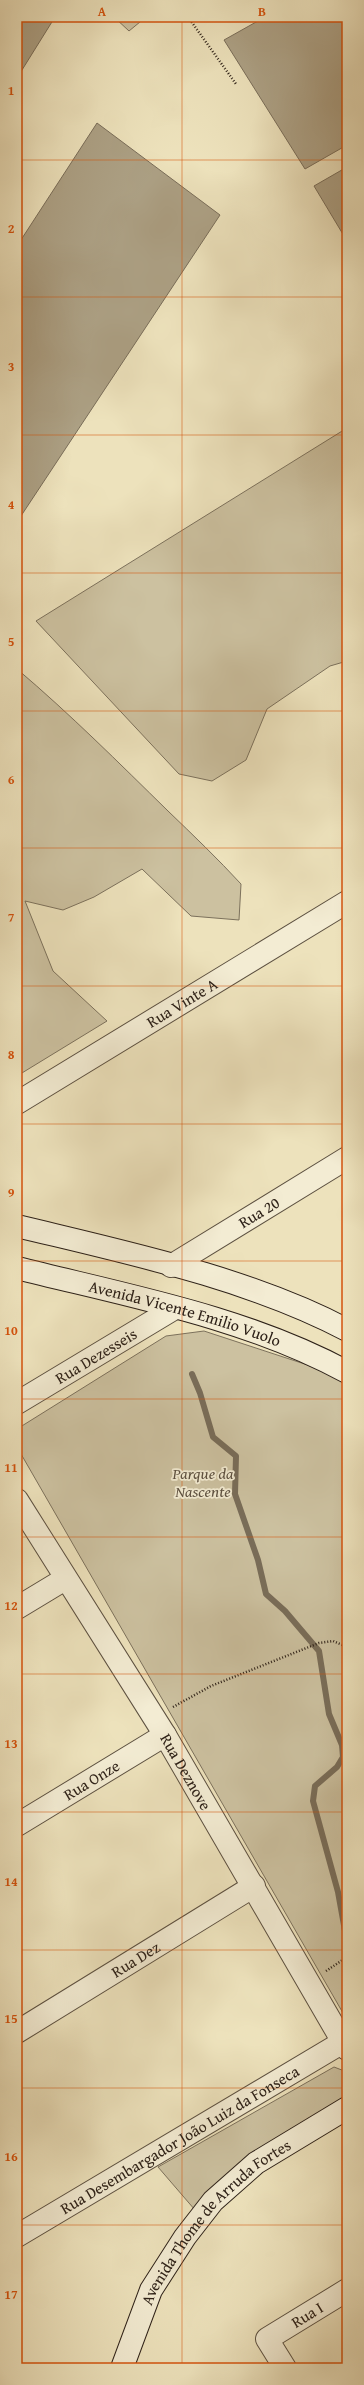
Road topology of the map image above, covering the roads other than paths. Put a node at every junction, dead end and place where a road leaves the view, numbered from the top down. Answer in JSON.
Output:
{"nodes":[{"id":1,"x":347,"y":902,"type":"edge"},
{"id":2,"x":17,"y":1103,"type":"edge"},
{"id":3,"x":347,"y":1158,"type":"edge"},
{"id":4,"x":17,"y":1226,"type":"edge"},
{"id":5,"x":171,"y":1266,"type":"junction"},
{"id":6,"x":17,"y":1268,"type":"edge"},
{"id":7,"x":175,"y":1308,"type":"junction"},
{"id":8,"x":347,"y":1330,"type":"edge"},
{"id":9,"x":347,"y":1372,"type":"edge"},
{"id":10,"x":17,"y":1402,"type":"edge"},
{"id":11,"x":17,"y":1500,"type":"edge"},
{"id":12,"x":65,"y":1578,"type":"junction"},
{"id":13,"x":17,"y":1608,"type":"edge"},
{"id":14,"x":160,"y":1726,"type":"junction"},
{"id":15,"x":17,"y":1825,"type":"edge"},
{"id":16,"x":254,"y":1886,"type":"junction"},
{"id":17,"x":18,"y":2029,"type":"edge"},
{"id":18,"x":345,"y":2046,"type":"edge"},
{"id":19,"x":347,"y":2108,"type":"edge"},
{"id":20,"x":17,"y":2236,"type":"edge"},
{"id":21,"x":347,"y":2290,"type":"edge"},
{"id":22,"x":122,"y":2368,"type":"edge"},
{"id":23,"x":285,"y":2368,"type":"edge"}],
"edges":[{"from":1,"to":2,"type":"street","name":"Rua Vinte A"},
{"from":3,"to":5,"type":"street","name":"Rua 20"},
{"from":4,"to":5,"type":"street"},
{"from":5,"to":8,"type":"street"},
{"from":6,"to":7,"type":"street","name":"Avenida Vicente Emilio Vuolo"},
{"from":7,"to":9,"type":"street","name":"Avenida Vicente Emilio Vuolo"},
{"from":7,"to":10,"type":"street","name":"Rua Dezesseis"},
{"from":11,"to":12,"type":"street","name":"Rua Deznove"},
{"from":12,"to":13,"type":"street"},
{"from":12,"to":14,"type":"street","name":"Rua Deznove"},
{"from":14,"to":15,"type":"street","name":"Rua Onze"},
{"from":14,"to":16,"type":"street","name":"Rua Deznove"},
{"from":16,"to":17,"type":"street","name":"Rua Dez"},
{"from":16,"to":18,"type":"street","name":"Rua Deznove"},
{"from":18,"to":20,"type":"street","name":"Rua Desembargador João Luiz da Fonseca"},
{"from":19,"to":22,"type":"street","name":"Avenida Thome de Arruda Fortes"},
{"from":21,"to":23,"type":"street","name":"Rua I"}]}
